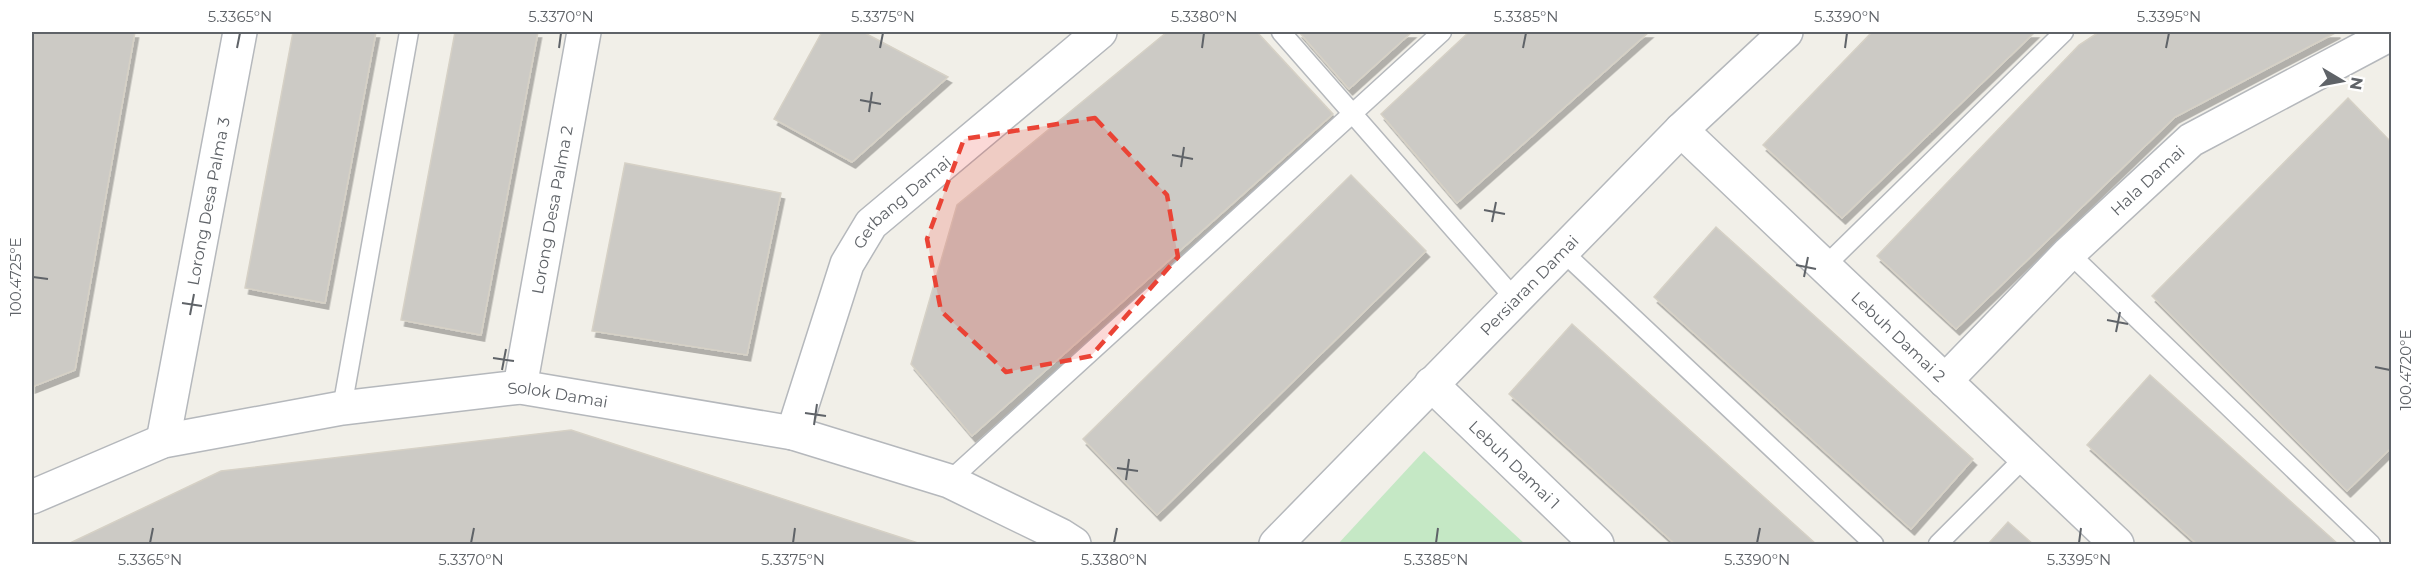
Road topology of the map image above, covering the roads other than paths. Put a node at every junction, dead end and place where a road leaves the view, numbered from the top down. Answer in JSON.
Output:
{"nodes":[{"id":1,"x":240,"y":32,"type":"edge"},
{"id":2,"x":409,"y":32,"type":"edge"},
{"id":3,"x":584,"y":32,"type":"edge"},
{"id":4,"x":1100,"y":32,"type":"edge"},
{"id":5,"x":1281,"y":32,"type":"edge"},
{"id":6,"x":1442,"y":32,"type":"edge"},
{"id":7,"x":1786,"y":32,"type":"edge"},
{"id":8,"x":2064,"y":32,"type":"edge"},
{"id":9,"x":2385,"y":35,"type":"edge"},
{"id":10,"x":1353,"y":114,"type":"junction"},
{"id":11,"x":1681,"y":130,"type":"junction"},
{"id":12,"x":1562,"y":251,"type":"junction"},
{"id":13,"x":2069,"y":253,"type":"junction"},
{"id":14,"x":1825,"y":266,"type":"junction"},
{"id":15,"x":1515,"y":299,"type":"junction"},
{"id":16,"x":1945,"y":381,"type":"junction"},
{"id":17,"x":1431,"y":384,"type":"junction"},
{"id":18,"x":519,"y":387,"type":"junction"},
{"id":19,"x":342,"y":408,"type":"junction"},
{"id":20,"x":793,"y":433,"type":"junction"},
{"id":21,"x":163,"y":441,"type":"junction"},
{"id":22,"x":2025,"y":457,"type":"junction"},
{"id":23,"x":949,"y":481,"type":"junction"},
{"id":24,"x":32,"y":497,"type":"edge"},
{"id":25,"x":1074,"y":544,"type":"edge"},
{"id":26,"x":1276,"y":544,"type":"edge"},
{"id":27,"x":1597,"y":544,"type":"edge"},
{"id":28,"x":1874,"y":544,"type":"edge"},
{"id":29,"x":1938,"y":544,"type":"edge"},
{"id":30,"x":2117,"y":544,"type":"edge"},
{"id":31,"x":2371,"y":544,"type":"edge"}],
"edges":[{"from":1,"to":21,"type":"street","name":"Lorong Desa Palma 3"},
{"from":2,"to":19,"type":"lane"},
{"from":3,"to":18,"type":"street","name":"Lorong Desa Palma 2"},
{"from":4,"to":20,"type":"street","name":"Gerbang Damai"},
{"from":5,"to":10,"type":"lane"},
{"from":6,"to":10,"type":"lane"},
{"from":7,"to":11,"type":"street","name":"Persiaran Damai"},
{"from":8,"to":14,"type":"lane"},
{"from":9,"to":13,"type":"street","name":"Hala Damai"},
{"from":10,"to":15,"type":"lane"},
{"from":10,"to":23,"type":"lane"},
{"from":11,"to":12,"type":"street","name":"Persiaran Damai"},
{"from":11,"to":14,"type":"street","name":"Lebuh Damai 2"},
{"from":12,"to":15,"type":"street","name":"Persiaran Damai"},
{"from":12,"to":28,"type":"lane"},
{"from":13,"to":16,"type":"street","name":"Hala Damai"},
{"from":13,"to":31,"type":"lane"},
{"from":14,"to":16,"type":"street","name":"Lebuh Damai 2"},
{"from":15,"to":17,"type":"street","name":"Persiaran Damai"},
{"from":16,"to":22,"type":"street","name":"Lebuh Damai 2"},
{"from":17,"to":26,"type":"street","name":"Persiaran Damai"},
{"from":17,"to":27,"type":"street","name":"Lebuh Damai 1"},
{"from":18,"to":19,"type":"street","name":"Solok Damai"},
{"from":18,"to":20,"type":"street","name":"Solok Damai"},
{"from":19,"to":21,"type":"street","name":"Solok Damai"},
{"from":20,"to":23,"type":"street","name":"Solok Damai"},
{"from":21,"to":24,"type":"street","name":"Solok Damai"},
{"from":22,"to":29,"type":"lane"},
{"from":22,"to":30,"type":"street","name":"Lebuh Damai 2"},
{"from":23,"to":25,"type":"street","name":"Solok Damai"}]}
